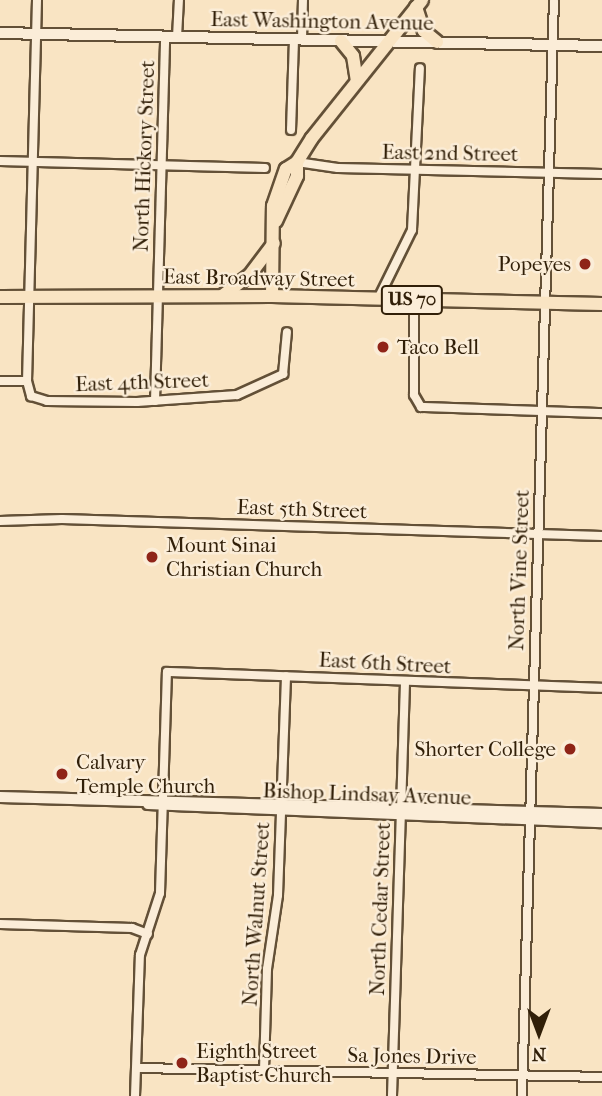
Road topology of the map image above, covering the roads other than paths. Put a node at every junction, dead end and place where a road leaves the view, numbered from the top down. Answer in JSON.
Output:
{"nodes":[{"id":1,"x":37,"y":0,"type":"edge"},
{"id":2,"x":178,"y":0,"type":"edge"},
{"id":3,"x":303,"y":0,"type":"edge"},
{"id":4,"x":554,"y":0,"type":"edge"},
{"id":5,"x":419,"y":4,"type":"edge"},
{"id":6,"x":0,"y":33,"type":"edge"},
{"id":7,"x":36,"y":34,"type":"junction"},
{"id":8,"x":165,"y":37,"type":"junction"},
{"id":9,"x":177,"y":37,"type":"junction"},
{"id":10,"x":298,"y":40,"type":"junction"},
{"id":11,"x":341,"y":41,"type":"junction"},
{"id":12,"x":389,"y":41,"type":"junction"},
{"id":13,"x":437,"y":43,"type":"junction"},
{"id":14,"x":552,"y":45,"type":"junction"},
{"id":15,"x":602,"y":46,"type":"edge"},
{"id":16,"x":421,"y":68,"type":"dead end"},
{"id":17,"x":357,"y":81,"type":"junction"},
{"id":18,"x":291,"y":130,"type":"dead end"},
{"id":19,"x":0,"y":161,"type":"edge"},
{"id":20,"x":32,"y":161,"type":"junction"},
{"id":21,"x":298,"y":162,"type":"junction"},
{"id":22,"x":160,"y":165,"type":"junction"},
{"id":23,"x":265,"y":167,"type":"dead end"},
{"id":24,"x":418,"y":170,"type":"junction"},
{"id":25,"x":548,"y":173,"type":"junction"},
{"id":26,"x":602,"y":174,"type":"edge"},
{"id":27,"x":274,"y":243,"type":"junction"},
{"id":28,"x":157,"y":295,"type":"junction"},
{"id":29,"x":222,"y":296,"type":"junction"},
{"id":30,"x":272,"y":296,"type":"junction"},
{"id":31,"x":0,"y":297,"type":"edge"},
{"id":32,"x":29,"y":297,"type":"junction"},
{"id":33,"x":378,"y":299,"type":"junction"},
{"id":34,"x":414,"y":300,"type":"junction"},
{"id":35,"x":545,"y":302,"type":"junction"},
{"id":36,"x":602,"y":303,"type":"edge"},
{"id":37,"x":287,"y":332,"type":"dead end"},
{"id":38,"x":0,"y":381,"type":"edge"},
{"id":39,"x":27,"y":381,"type":"junction"},
{"id":40,"x":155,"y":401,"type":"junction"},
{"id":41,"x":542,"y":411,"type":"junction"},
{"id":42,"x":602,"y":412,"type":"edge"},
{"id":43,"x":0,"y":521,"type":"edge"},
{"id":44,"x":537,"y":534,"type":"junction"},
{"id":45,"x":602,"y":536,"type":"edge"},
{"id":46,"x":285,"y":676,"type":"junction"},
{"id":47,"x":405,"y":682,"type":"junction"},
{"id":48,"x":534,"y":686,"type":"junction"},
{"id":49,"x":602,"y":688,"type":"edge"},
{"id":50,"x":0,"y":797,"type":"edge"},
{"id":51,"x":163,"y":803,"type":"junction"},
{"id":52,"x":281,"y":807,"type":"junction"},
{"id":53,"x":401,"y":811,"type":"junction"},
{"id":54,"x":602,"y":814,"type":"edge"},
{"id":55,"x":530,"y":815,"type":"junction"},
{"id":56,"x":602,"y":822,"type":"edge"},
{"id":57,"x":0,"y":924,"type":"edge"},
{"id":58,"x":148,"y":934,"type":"junction"},
{"id":59,"x":137,"y":1068,"type":"junction"},
{"id":60,"x":264,"y":1070,"type":"junction"},
{"id":61,"x":393,"y":1073,"type":"junction"},
{"id":62,"x":522,"y":1076,"type":"junction"},
{"id":63,"x":602,"y":1077,"type":"edge"},
{"id":64,"x":135,"y":1096,"type":"edge"},
{"id":65,"x":393,"y":1096,"type":"edge"},
{"id":66,"x":522,"y":1096,"type":"edge"}],
"edges":[{"from":1,"to":7,"type":"street"},
{"from":2,"to":9,"type":"street"},
{"from":3,"to":10,"type":"street"},
{"from":4,"to":14,"type":"street","name":"North Vine Street"},
{"from":5,"to":12,"type":"main road"},
{"from":5,"to":13,"type":"main road"},
{"from":6,"to":7,"type":"street","name":"East Washington Avenue"},
{"from":7,"to":8,"type":"street","name":"East Washington Avenue"},
{"from":7,"to":20,"type":"street"},
{"from":8,"to":9,"type":"street","name":"East Washington Avenue"},
{"from":8,"to":22,"type":"street","name":"North Hickory Street"},
{"from":9,"to":10,"type":"street","name":"East Washington Avenue"},
{"from":10,"to":11,"type":"street","name":"East Washington Avenue"},
{"from":10,"to":18,"type":"street"},
{"from":11,"to":12,"type":"street","name":"East Washington Avenue"},
{"from":11,"to":17,"type":"main road"},
{"from":12,"to":13,"type":"street","name":"East Washington Avenue"},
{"from":12,"to":17,"type":"main road"},
{"from":13,"to":14,"type":"street","name":"East Washington Avenue"},
{"from":14,"to":15,"type":"street","name":"East Washington Avenue"},
{"from":14,"to":25,"type":"street","name":"North Vine Street"},
{"from":16,"to":24,"type":"street"},
{"from":17,"to":21,"type":"main road"},
{"from":19,"to":20,"type":"street"},
{"from":20,"to":22,"type":"street"},
{"from":20,"to":32,"type":"street"},
{"from":21,"to":24,"type":"street","name":"East 2nd Street"},
{"from":21,"to":27,"type":"main road"},
{"from":22,"to":23,"type":"street"},
{"from":22,"to":28,"type":"street","name":"North Hickory Street"},
{"from":24,"to":25,"type":"street","name":"East 2nd Street"},
{"from":24,"to":33,"type":"street"},
{"from":25,"to":26,"type":"street","name":"East 2nd Street"},
{"from":25,"to":35,"type":"street","name":"North Vine Street"},
{"from":27,"to":29,"type":"main road"},
{"from":27,"to":30,"type":"main road"},
{"from":28,"to":29,"type":"main road","name":"East Broadway Street","number":"US 70"},
{"from":28,"to":32,"type":"main road","name":"East Broadway Street","number":"US 70"},
{"from":28,"to":40,"type":"street","name":"North Hickory Street"},
{"from":29,"to":30,"type":"main road","name":"East Broadway Street","number":"US 70"},
{"from":30,"to":33,"type":"main road","name":"East Broadway Street","number":"US 70"},
{"from":31,"to":32,"type":"main road","name":"East Broadway Street","number":"US 70"},
{"from":32,"to":39,"type":"street"},
{"from":33,"to":34,"type":"main road","name":"East Broadway Street","number":"US 70"},
{"from":34,"to":35,"type":"main road","name":"East Broadway Street","number":"US 70"},
{"from":34,"to":41,"type":"street"},
{"from":35,"to":36,"type":"main road","name":"East Broadway Street","number":"US 70"},
{"from":35,"to":41,"type":"street","name":"North Vine Street"},
{"from":37,"to":40,"type":"street","name":"East 4th Street"},
{"from":38,"to":39,"type":"street"},
{"from":39,"to":40,"type":"street","name":"East 4th Street"},
{"from":41,"to":42,"type":"street"},
{"from":41,"to":44,"type":"street","name":"North Vine Street"},
{"from":43,"to":44,"type":"street","name":"East 5th Street"},
{"from":44,"to":45,"type":"street","name":"East 5th Street"},
{"from":44,"to":48,"type":"street","name":"North Vine Street"},
{"from":46,"to":47,"type":"street","name":"East 6th Street"},
{"from":46,"to":51,"type":"street","name":"East 6th Street"},
{"from":46,"to":52,"type":"street","name":"North Walnut Street"},
{"from":47,"to":48,"type":"street","name":"East 6th Street"},
{"from":47,"to":53,"type":"street","name":"North Cedar Street"},
{"from":48,"to":49,"type":"street","name":"East 6th Street"},
{"from":48,"to":55,"type":"street","name":"North Vine Street"},
{"from":50,"to":51,"type":"street","name":"Bishop Lindsay Avenue"},
{"from":51,"to":52,"type":"street","name":"Bishop Lindsay Avenue"},
{"from":51,"to":58,"type":"street"},
{"from":52,"to":53,"type":"street","name":"Bishop Lindsay Avenue"},
{"from":52,"to":60,"type":"street","name":"North Walnut Street"},
{"from":53,"to":55,"type":"street","name":"Bishop Lindsay Avenue"},
{"from":53,"to":61,"type":"street","name":"North Cedar Street"},
{"from":54,"to":55,"type":"street","name":"Bishop Lindsay Avenue"},
{"from":55,"to":56,"type":"street","name":"Bishop Lindsay Avenue"},
{"from":55,"to":62,"type":"street","name":"North Vine Street"},
{"from":57,"to":58,"type":"street"},
{"from":58,"to":59,"type":"street"},
{"from":59,"to":60,"type":"street","name":"Sa Jones Drive"},
{"from":59,"to":64,"type":"street"},
{"from":60,"to":61,"type":"street","name":"Sa Jones Drive"},
{"from":61,"to":62,"type":"street","name":"Sa Jones Drive"},
{"from":61,"to":65,"type":"street","name":"North Cedar Street"},
{"from":62,"to":63,"type":"street","name":"Sa Jones Drive"},
{"from":62,"to":66,"type":"street","name":"North Vine Street"}]}
